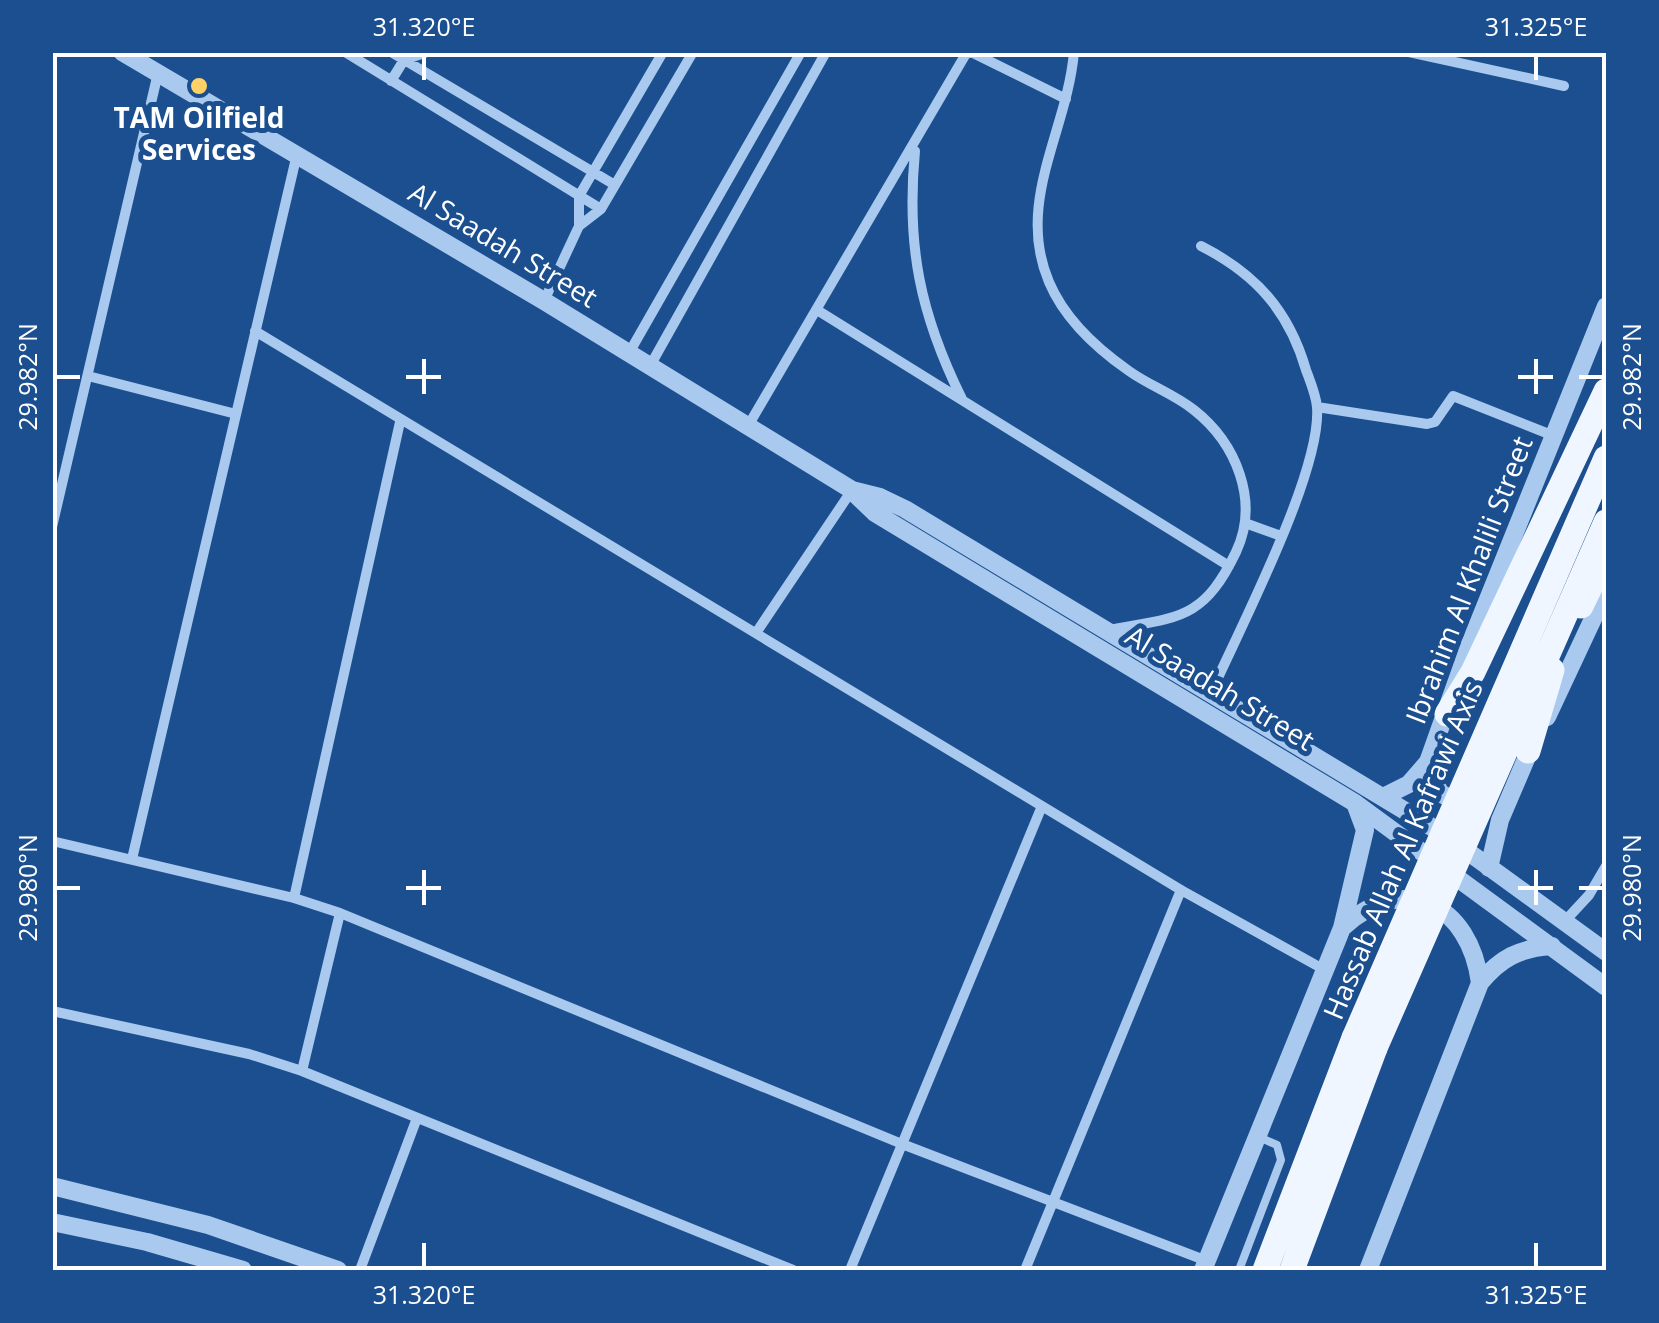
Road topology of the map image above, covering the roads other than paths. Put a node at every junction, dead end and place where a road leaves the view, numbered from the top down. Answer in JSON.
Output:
{"nodes":[{"id":1,"x":122,"y":52,"type":"edge"},
{"id":2,"x":345,"y":52,"type":"edge"},
{"id":3,"x":391,"y":52,"type":"edge"},
{"id":4,"x":426,"y":52,"type":"edge"},
{"id":5,"x":663,"y":52,"type":"edge"},
{"id":6,"x":693,"y":52,"type":"edge"},
{"id":7,"x":801,"y":52,"type":"edge"},
{"id":8,"x":826,"y":52,"type":"edge"},
{"id":9,"x":969,"y":52,"type":"edge"},
{"id":10,"x":1074,"y":52,"type":"edge"},
{"id":11,"x":1410,"y":52,"type":"edge"},
{"id":12,"x":404,"y":60,"type":"junction"},
{"id":13,"x":158,"y":73,"type":"junction"},
{"id":14,"x":391,"y":81,"type":"junction"},
{"id":15,"x":1564,"y":86,"type":"dead end"},
{"id":16,"x":1066,"y":99,"type":"junction"},
{"id":17,"x":916,"y":145,"type":"junction"},
{"id":18,"x":298,"y":154,"type":"junction"},
{"id":19,"x":592,"y":171,"type":"junction"},
{"id":20,"x":615,"y":185,"type":"junction"},
{"id":21,"x":580,"y":196,"type":"junction"},
{"id":22,"x":601,"y":208,"type":"junction"},
{"id":23,"x":579,"y":226,"type":"junction"},
{"id":24,"x":1202,"y":246,"type":"dead end"},
{"id":25,"x":544,"y":301,"type":"junction"},
{"id":26,"x":1606,"y":306,"type":"edge"},
{"id":27,"x":818,"y":310,"type":"junction"},
{"id":28,"x":255,"y":331,"type":"junction"},
{"id":29,"x":629,"y":353,"type":"junction"},
{"id":30,"x":650,"y":366,"type":"junction"},
{"id":31,"x":88,"y":376,"type":"junction"},
{"id":32,"x":1606,"y":391,"type":"edge"},
{"id":33,"x":964,"y":402,"type":"junction"},
{"id":34,"x":1317,"y":407,"type":"junction"},
{"id":35,"x":236,"y":414,"type":"junction"},
{"id":36,"x":400,"y":422,"type":"junction"},
{"id":37,"x":748,"y":426,"type":"junction"},
{"id":38,"x":1554,"y":436,"type":"junction"},
{"id":39,"x":1606,"y":458,"type":"edge"},
{"id":40,"x":52,"y":470,"type":"edge"},
{"id":41,"x":65,"y":472,"type":"junction"},
{"id":42,"x":852,"y":490,"type":"junction"},
{"id":43,"x":1245,"y":522,"type":"junction"},
{"id":44,"x":1606,"y":522,"type":"edge"},
{"id":45,"x":52,"y":528,"type":"edge"},
{"id":46,"x":1281,"y":536,"type":"junction"},
{"id":47,"x":1606,"y":554,"type":"edge"},
{"id":48,"x":1229,"y":566,"type":"junction"},
{"id":49,"x":1606,"y":592,"type":"edge"},
{"id":50,"x":1108,"y":630,"type":"junction"},
{"id":51,"x":756,"y":633,"type":"junction"},
{"id":52,"x":1211,"y":693,"type":"junction"},
{"id":53,"x":1448,"y":714,"type":"junction"},
{"id":54,"x":1528,"y":752,"type":"junction"},
{"id":55,"x":1426,"y":764,"type":"junction"},
{"id":56,"x":1383,"y":797,"type":"junction"},
{"id":57,"x":1509,"y":797,"type":"junction"},
{"id":58,"x":1356,"y":803,"type":"junction"},
{"id":59,"x":1042,"y":806,"type":"junction"},
{"id":60,"x":52,"y":841,"type":"edge"},
{"id":61,"x":132,"y":859,"type":"junction"},
{"id":62,"x":1606,"y":866,"type":"edge"},
{"id":63,"x":1488,"y":868,"type":"junction"},
{"id":64,"x":1180,"y":890,"type":"junction"},
{"id":65,"x":294,"y":898,"type":"junction"},
{"id":66,"x":340,"y":913,"type":"junction"},
{"id":67,"x":1564,"y":922,"type":"junction"},
{"id":68,"x":1342,"y":928,"type":"junction"},
{"id":69,"x":1552,"y":946,"type":"junction"},
{"id":70,"x":1606,"y":950,"type":"edge"},
{"id":71,"x":1323,"y":968,"type":"junction"},
{"id":72,"x":1480,"y":983,"type":"junction"},
{"id":73,"x":1606,"y":986,"type":"edge"},
{"id":74,"x":52,"y":1011,"type":"edge"},
{"id":75,"x":1364,"y":1043,"type":"junction"},
{"id":76,"x":302,"y":1071,"type":"junction"},
{"id":77,"x":417,"y":1118,"type":"junction"},
{"id":78,"x":1259,"y":1138,"type":"junction"},
{"id":79,"x":902,"y":1144,"type":"junction"},
{"id":80,"x":52,"y":1186,"type":"edge"},
{"id":81,"x":1052,"y":1202,"type":"junction"},
{"id":82,"x":52,"y":1222,"type":"edge"},
{"id":83,"x":1205,"y":1266,"type":"edge"},
{"id":84,"x":243,"y":1270,"type":"edge"},
{"id":85,"x":338,"y":1270,"type":"edge"},
{"id":86,"x":360,"y":1270,"type":"edge"},
{"id":87,"x":793,"y":1270,"type":"edge"},
{"id":88,"x":850,"y":1270,"type":"edge"},
{"id":89,"x":1025,"y":1270,"type":"edge"},
{"id":90,"x":1239,"y":1270,"type":"edge"},
{"id":91,"x":1266,"y":1270,"type":"edge"},
{"id":92,"x":1292,"y":1270,"type":"edge"},
{"id":93,"x":1368,"y":1270,"type":"edge"}],
"edges":[{"from":1,"to":13,"type":"street","name":"Al Saadah Street"},
{"from":2,"to":14,"type":"street"},
{"from":3,"to":12,"type":"street"},
{"from":4,"to":12,"type":"street"},
{"from":5,"to":19,"type":"street"},
{"from":6,"to":20,"type":"street"},
{"from":7,"to":29,"type":"street"},
{"from":8,"to":30,"type":"street"},
{"from":9,"to":16,"type":"street"},
{"from":9,"to":17,"type":"street"},
{"from":10,"to":16,"type":"street"},
{"from":11,"to":15,"type":"street"},
{"from":12,"to":14,"type":"street"},
{"from":12,"to":19,"type":"street"},
{"from":13,"to":18,"type":"street","name":"Al Saadah Street"},
{"from":13,"to":31,"type":"street"},
{"from":14,"to":21,"type":"street"},
{"from":16,"to":43,"type":"street"},
{"from":17,"to":27,"type":"street"},
{"from":17,"to":33,"type":"street"},
{"from":18,"to":25,"type":"street","name":"Al Saadah Street"},
{"from":18,"to":28,"type":"street"},
{"from":19,"to":20,"type":"street"},
{"from":19,"to":21,"type":"street"},
{"from":20,"to":22,"type":"street"},
{"from":21,"to":22,"type":"street"},
{"from":21,"to":23,"type":"street"},
{"from":22,"to":23,"type":"street"},
{"from":23,"to":25,"type":"street"},
{"from":24,"to":34,"type":"street"},
{"from":25,"to":29,"type":"street","name":"Al Saadah Street"},
{"from":26,"to":38,"type":"street","name":"Ibrahim Al Khalili Street"},
{"from":27,"to":33,"type":"street"},
{"from":27,"to":37,"type":"street"},
{"from":28,"to":35,"type":"street"},
{"from":28,"to":36,"type":"street"},
{"from":29,"to":30,"type":"street","name":"Al Saadah Street"},
{"from":30,"to":37,"type":"street","name":"Al Saadah Street"},
{"from":31,"to":35,"type":"street"},
{"from":31,"to":41,"type":"street"},
{"from":32,"to":53,"type":"main road"},
{"from":33,"to":48,"type":"street"},
{"from":34,"to":38,"type":"street"},
{"from":34,"to":46,"type":"street"},
{"from":35,"to":61,"type":"street"},
{"from":36,"to":51,"type":"street"},
{"from":36,"to":65,"type":"street"},
{"from":37,"to":42,"type":"street","name":"Al Saadah Street"},
{"from":38,"to":53,"type":"street","name":"Ibrahim Al Khalili Street"},
{"from":39,"to":75,"type":"main road","name":"Hassab Allah Al Kafrawi Axis","bridge":true},
{"from":40,"to":41,"type":"street"},
{"from":41,"to":45,"type":"street"},
{"from":42,"to":50,"type":"street","name":"Al Saadah Street"},
{"from":42,"to":51,"type":"street"},
{"from":42,"to":58,"type":"street","name":"Al Saadah Street"},
{"from":43,"to":46,"type":"street"},
{"from":43,"to":48,"type":"street"},
{"from":44,"to":75,"type":"main road","name":"Hassab Allah Al Kafrawi Axis","bridge":true},
{"from":46,"to":52,"type":"street"},
{"from":47,"to":54,"type":"main road"},
{"from":48,"to":50,"type":"street"},
{"from":49,"to":54,"type":"street"},
{"from":50,"to":52,"type":"street","name":"Al Saadah Street"},
{"from":51,"to":59,"type":"street"},
{"from":52,"to":56,"type":"street","name":"Al Saadah Street"},
{"from":53,"to":55,"type":"street","name":"Ibrahim Al Khalili Street"},
{"from":54,"to":57,"type":"street"},
{"from":55,"to":56,"type":"street","name":"Ibrahim Al Khalili Street"},
{"from":55,"to":57,"type":"street"},
{"from":56,"to":63,"type":"street","name":"Al Saadah Street"},
{"from":57,"to":63,"type":"street"},
{"from":58,"to":68,"type":"street"},
{"from":58,"to":69,"type":"street","name":"Al Saadah Street"},
{"from":59,"to":64,"type":"street"},
{"from":59,"to":79,"type":"street"},
{"from":60,"to":61,"type":"street"},
{"from":61,"to":65,"type":"street"},
{"from":62,"to":67,"type":"street"},
{"from":63,"to":67,"type":"street","name":"Al Saadah Street"},
{"from":64,"to":71,"type":"street"},
{"from":64,"to":81,"type":"street"},
{"from":65,"to":66,"type":"street"},
{"from":66,"to":76,"type":"street"},
{"from":66,"to":79,"type":"street"},
{"from":67,"to":70,"type":"street","name":"Al Saadah Street"},
{"from":68,"to":71,"type":"street"},
{"from":68,"to":72,"type":"street"},
{"from":69,"to":72,"type":"street"},
{"from":69,"to":73,"type":"street","name":"Al Saadah Street"},
{"from":71,"to":78,"type":"street"},
{"from":72,"to":93,"type":"street"},
{"from":74,"to":76,"type":"street"},
{"from":75,"to":91,"type":"main road","name":"Hassab Allah Al Kafrawi Axis"},
{"from":75,"to":92,"type":"main road","name":"Hassab Allah Al Kafrawi Axis"},
{"from":76,"to":77,"type":"street"},
{"from":77,"to":86,"type":"street"},
{"from":77,"to":87,"type":"street"},
{"from":78,"to":83,"type":"street"},
{"from":78,"to":90,"type":"lane"},
{"from":79,"to":81,"type":"street"},
{"from":79,"to":88,"type":"street"},
{"from":80,"to":85,"type":"street"},
{"from":81,"to":83,"type":"street"},
{"from":81,"to":89,"type":"street"},
{"from":82,"to":84,"type":"street"}]}
